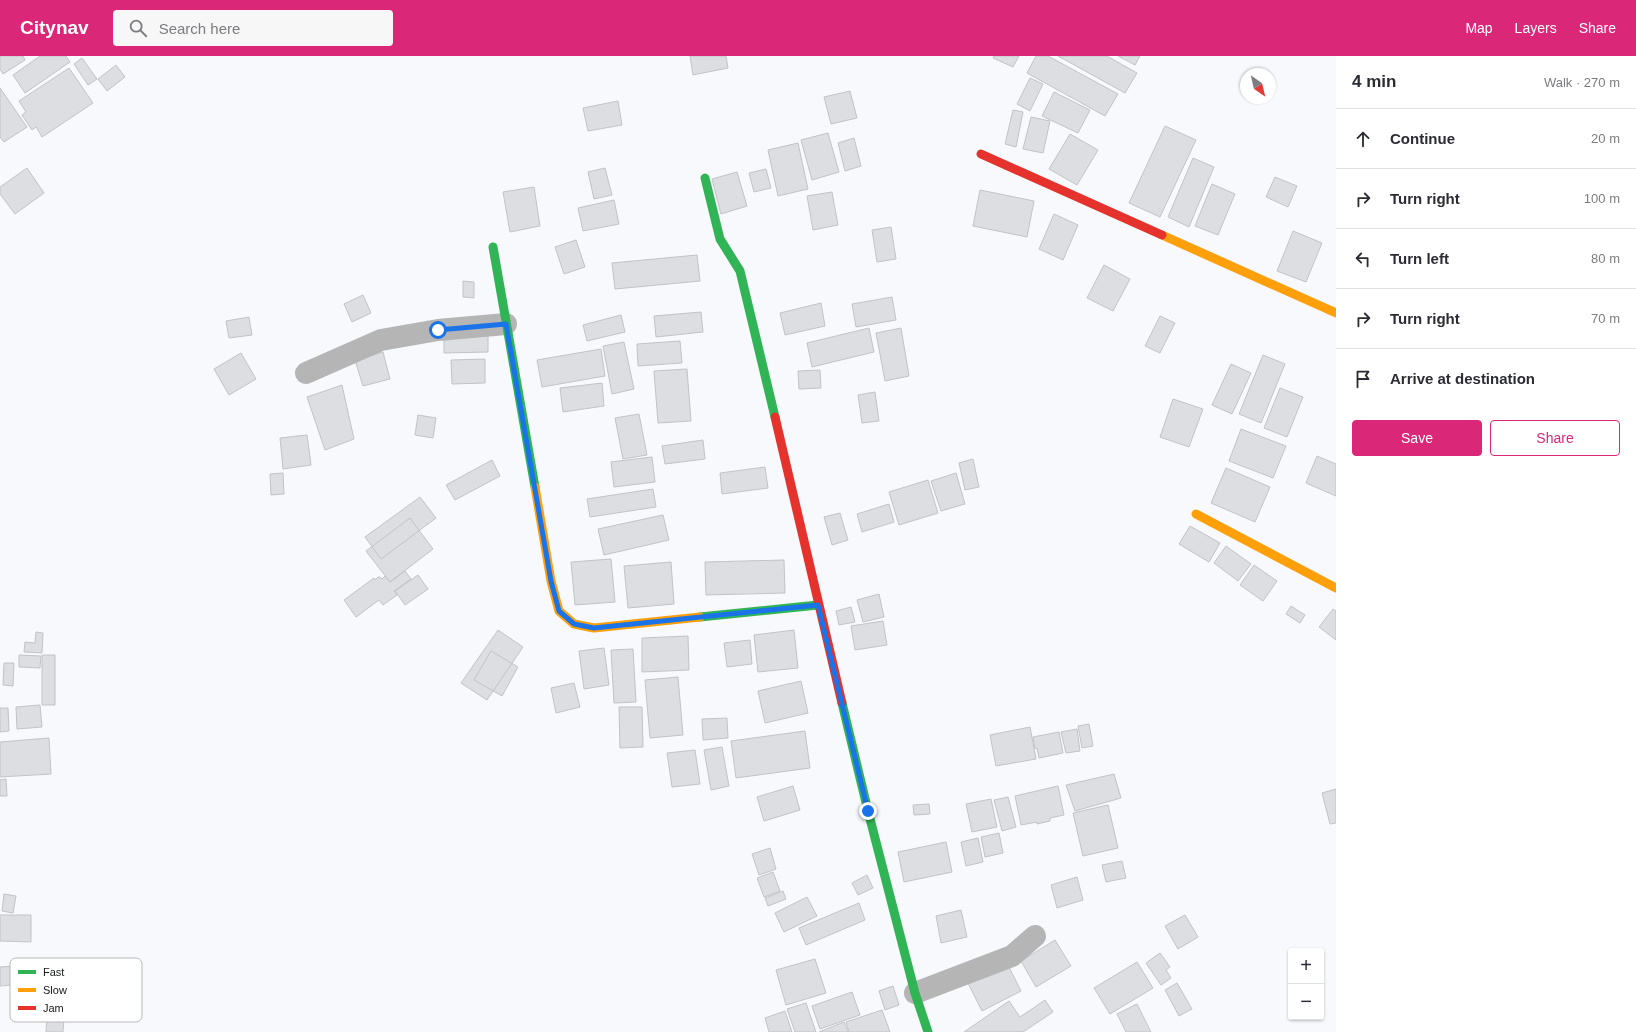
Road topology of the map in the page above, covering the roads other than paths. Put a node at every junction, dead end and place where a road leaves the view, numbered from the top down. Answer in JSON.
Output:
{"nodes":[{"id":1,"x":981,"y":154,"type":"dead end"},
{"id":2,"x":705,"y":178,"type":"dead end"},
{"id":3,"x":493,"y":247,"type":"dead end"},
{"id":4,"x":1336,"y":313,"type":"edge"},
{"id":5,"x":506,"y":324,"type":"junction"},
{"id":6,"x":306,"y":373,"type":"dead end"},
{"id":7,"x":1196,"y":514,"type":"dead end"},
{"id":8,"x":1336,"y":588,"type":"edge"},
{"id":9,"x":818,"y":605,"type":"junction"},
{"id":10,"x":1034,"y":936,"type":"dead end"},
{"id":11,"x":915,"y":993,"type":"junction"},
{"id":12,"x":928,"y":1032,"type":"edge"}],
"edges":[{"from":1,"to":4,"type":"street"},
{"from":2,"to":9,"type":"street"},
{"from":3,"to":5,"type":"street"},
{"from":5,"to":6,"type":"street"},
{"from":5,"to":9,"type":"street"},
{"from":7,"to":8,"type":"street"},
{"from":9,"to":11,"type":"street"},
{"from":10,"to":11,"type":"street"},
{"from":11,"to":12,"type":"street"}]}
